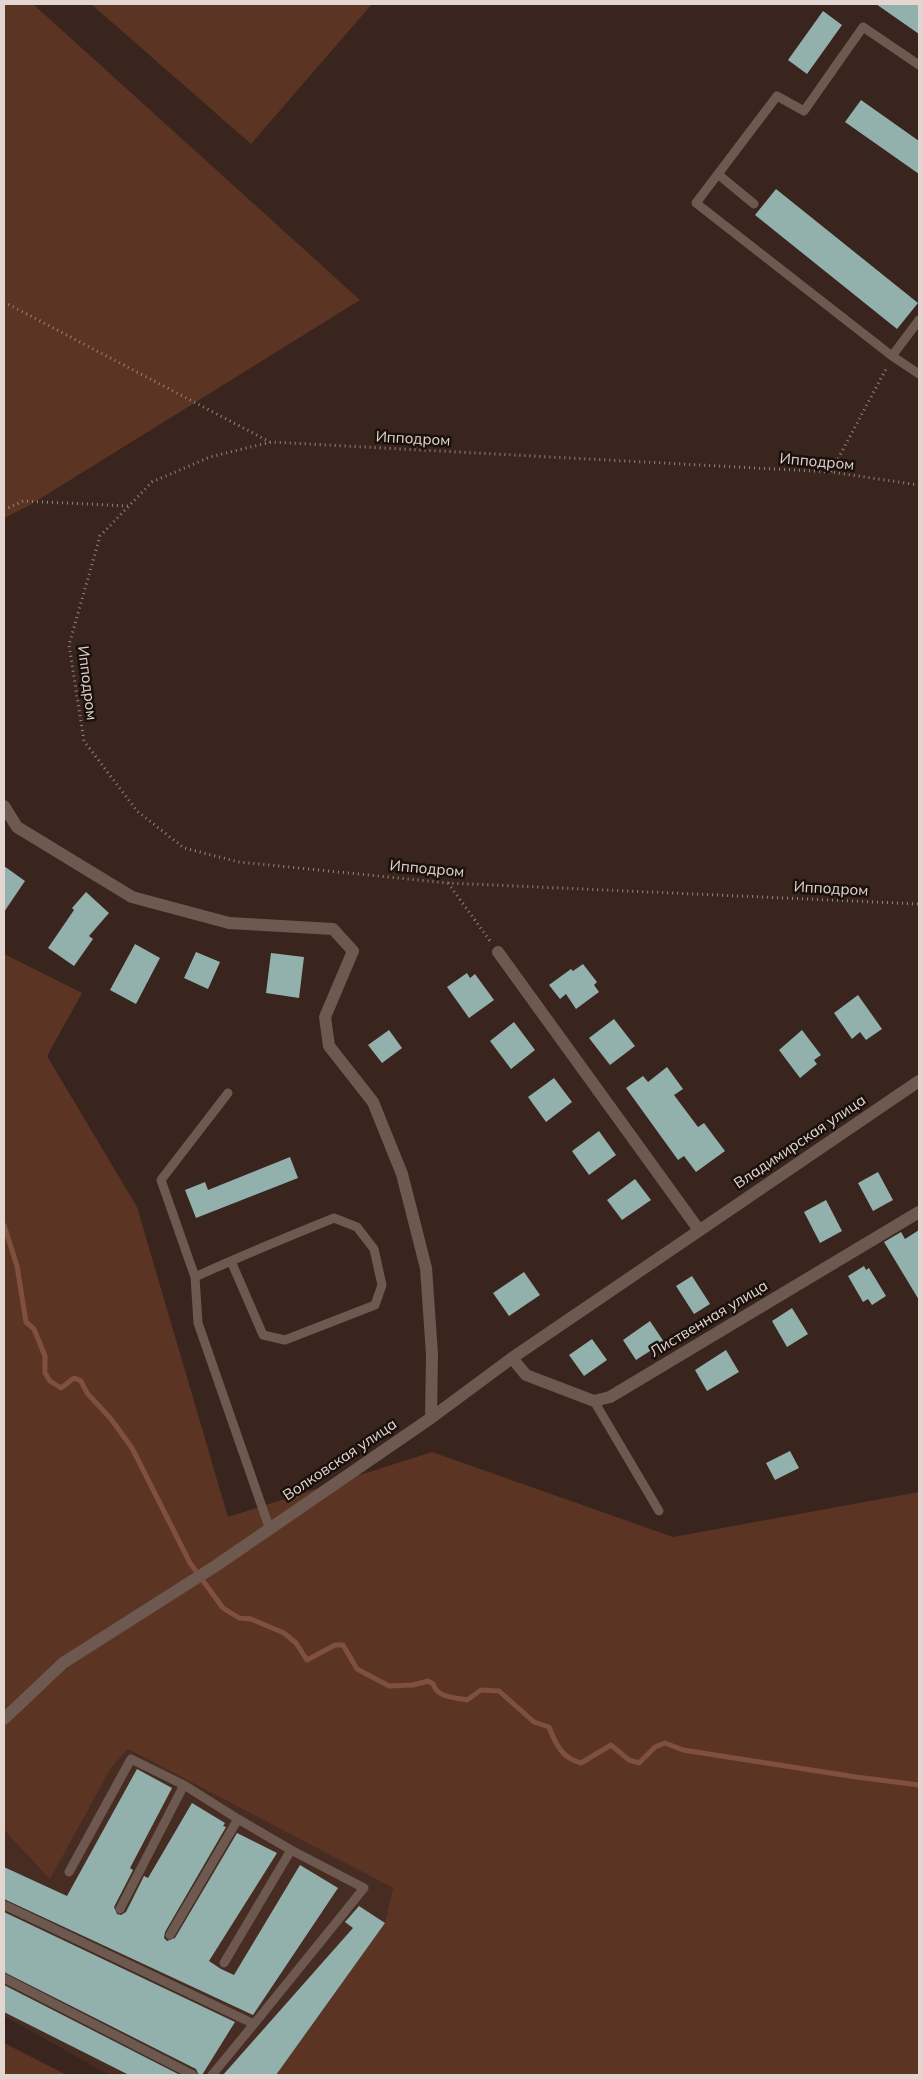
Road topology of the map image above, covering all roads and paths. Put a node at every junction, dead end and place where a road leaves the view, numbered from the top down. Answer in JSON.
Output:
{"nodes":[{"id":1,"x":919,"y":65,"type":"edge"},
{"id":2,"x":718,"y":175,"type":"junction"},
{"id":3,"x":754,"y":204,"type":"dead end"},
{"id":4,"x":4,"y":302,"type":"edge"},
{"id":5,"x":919,"y":320,"type":"edge"},
{"id":6,"x":892,"y":356,"type":"junction"},
{"id":7,"x":919,"y":374,"type":"edge"},
{"id":8,"x":271,"y":442,"type":"junction"},
{"id":9,"x":831,"y":472,"type":"junction"},
{"id":10,"x":919,"y":485,"type":"edge"},
{"id":11,"x":129,"y":506,"type":"junction"},
{"id":12,"x":4,"y":510,"type":"edge"},
{"id":13,"x":4,"y":806,"type":"edge"},
{"id":14,"x":448,"y":883,"type":"junction"},
{"id":15,"x":919,"y":904,"type":"edge"},
{"id":16,"x":498,"y":952,"type":"joint"},
{"id":17,"x":919,"y":1081,"type":"edge"},
{"id":18,"x":228,"y":1093,"type":"dead end"},
{"id":19,"x":919,"y":1212,"type":"edge"},
{"id":20,"x":699,"y":1230,"type":"junction"},
{"id":21,"x":231,"y":1261,"type":"junction"},
{"id":22,"x":195,"y":1277,"type":"junction"},
{"id":23,"x":512,"y":1358,"type":"junction"},
{"id":24,"x":594,"y":1400,"type":"junction"},
{"id":25,"x":431,"y":1418,"type":"junction"},
{"id":26,"x":659,"y":1510,"type":"dead end"},
{"id":27,"x":269,"y":1527,"type":"junction"},
{"id":28,"x":4,"y":1719,"type":"edge"},
{"id":29,"x":184,"y":1785,"type":"junction"},
{"id":30,"x":238,"y":1818,"type":"junction"},
{"id":31,"x":291,"y":1850,"type":"junction"},
{"id":32,"x":69,"y":1872,"type":"dead end"},
{"id":33,"x":4,"y":1905,"type":"edge"},
{"id":34,"x":120,"y":1909,"type":"dead end"},
{"id":35,"x":170,"y":1934,"type":"dead end"},
{"id":36,"x":224,"y":1963,"type":"dead end"},
{"id":37,"x":4,"y":1978,"type":"edge"},
{"id":38,"x":254,"y":2024,"type":"junction"},
{"id":39,"x":193,"y":2075,"type":"edge"},
{"id":40,"x":212,"y":2075,"type":"edge"}],
"edges":[{"from":1,"to":2,"type":"lane"},
{"from":2,"to":3,"type":"lane"},
{"from":2,"to":6,"type":"lane"},
{"from":4,"to":8,"type":"path"},
{"from":5,"to":6,"type":"lane"},
{"from":6,"to":7,"type":"lane"},
{"from":6,"to":9,"type":"path"},
{"from":8,"to":9,"type":"path","name":"Ипподром"},
{"from":8,"to":11,"type":"path","name":"Ипподром"},
{"from":9,"to":10,"type":"path","name":"Ипподром"},
{"from":11,"to":12,"type":"path"},
{"from":11,"to":14,"type":"path","name":"Ипподром"},
{"from":13,"to":25,"type":"street"},
{"from":14,"to":15,"type":"path","name":"Ипподром"},
{"from":14,"to":16,"type":"path"},
{"from":16,"to":20,"type":"street"},
{"from":17,"to":20,"type":"street","name":"Владимирская улица"},
{"from":18,"to":22,"type":"lane"},
{"from":19,"to":24,"type":"street","name":"Лиственная улица"},
{"from":20,"to":23,"type":"street","name":"Волковская улица"},
{"from":21,"to":21,"type":"lane"},
{"from":21,"to":22,"type":"lane"},
{"from":22,"to":27,"type":"lane"},
{"from":23,"to":24,"type":"street"},
{"from":23,"to":25,"type":"street","name":"Волковская улица"},
{"from":24,"to":26,"type":"lane"},
{"from":25,"to":27,"type":"street","name":"Волковская улица"},
{"from":27,"to":28,"type":"street","name":"Волковская улица"},
{"from":29,"to":30,"type":"lane"},
{"from":29,"to":32,"type":"lane"},
{"from":29,"to":34,"type":"lane"},
{"from":30,"to":31,"type":"lane"},
{"from":30,"to":35,"type":"lane"},
{"from":31,"to":36,"type":"lane"},
{"from":31,"to":38,"type":"lane"},
{"from":33,"to":38,"type":"lane"},
{"from":37,"to":39,"type":"lane"},
{"from":38,"to":40,"type":"lane"}]}
